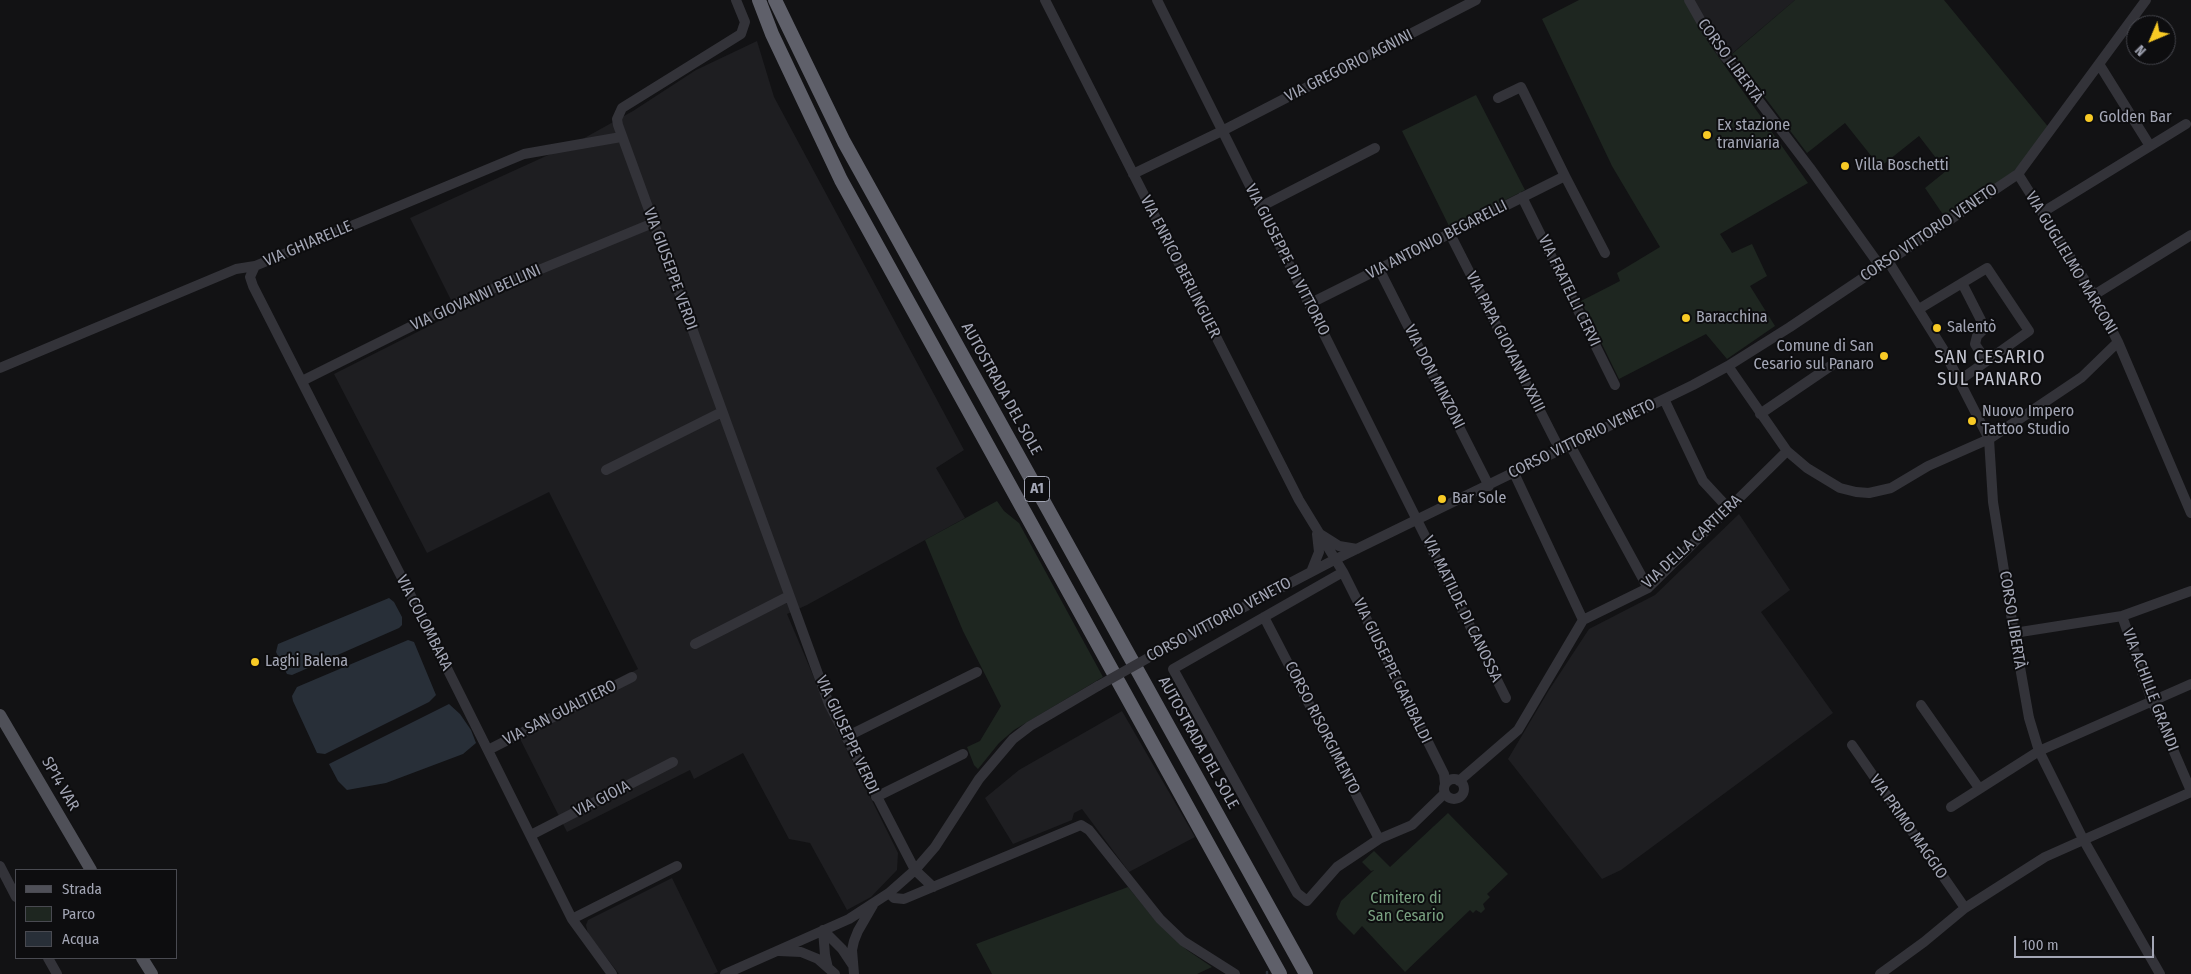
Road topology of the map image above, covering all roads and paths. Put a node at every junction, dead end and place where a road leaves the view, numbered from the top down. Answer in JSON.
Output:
{"nodes":[{"id":1,"x":736,"y":0,"type":"edge"},
{"id":2,"x":759,"y":0,"type":"edge"},
{"id":3,"x":775,"y":0,"type":"edge"},
{"id":4,"x":1045,"y":0,"type":"edge"},
{"id":5,"x":1157,"y":0,"type":"edge"},
{"id":6,"x":1476,"y":0,"type":"edge"},
{"id":7,"x":1689,"y":0,"type":"edge"},
{"id":8,"x":2146,"y":0,"type":"edge"},
{"id":9,"x":2099,"y":64,"type":"junction"},
{"id":10,"x":1498,"y":98,"type":"dead end"},
{"id":11,"x":2186,"y":124,"type":"dead end"},
{"id":12,"x":1222,"y":132,"type":"junction"},
{"id":13,"x":621,"y":137,"type":"junction"},
{"id":14,"x":2150,"y":146,"type":"junction"},
{"id":15,"x":1375,"y":148,"type":"dead end"},
{"id":16,"x":1133,"y":174,"type":"junction"},
{"id":17,"x":2018,"y":174,"type":"junction"},
{"id":18,"x":1565,"y":176,"type":"junction"},
{"id":19,"x":1522,"y":197,"type":"junction"},
{"id":20,"x":1260,"y":206,"type":"junction"},
{"id":21,"x":2043,"y":212,"type":"junction"},
{"id":22,"x":653,"y":223,"type":"junction"},
{"id":23,"x":1450,"y":234,"type":"junction"},
{"id":24,"x":2191,"y":235,"type":"edge"},
{"id":25,"x":1605,"y":253,"type":"dead end"},
{"id":26,"x":1884,"y":264,"type":"junction"},
{"id":27,"x":255,"y":266,"type":"junction"},
{"id":28,"x":1379,"y":269,"type":"junction"},
{"id":29,"x":1962,"y":283,"type":"junction"},
{"id":30,"x":2094,"y":295,"type":"junction"},
{"id":31,"x":1309,"y":304,"type":"junction"},
{"id":32,"x":1919,"y":308,"type":"junction"},
{"id":33,"x":2118,"y":342,"type":"junction"},
{"id":34,"x":1986,"y":361,"type":"junction"},
{"id":35,"x":1835,"y":363,"type":"dead end"},
{"id":36,"x":1728,"y":366,"type":"junction"},
{"id":37,"x":0,"y":368,"type":"edge"},
{"id":38,"x":1960,"y":380,"type":"junction"},
{"id":39,"x":302,"y":381,"type":"junction"},
{"id":40,"x":1615,"y":385,"type":"dead end"},
{"id":41,"x":1664,"y":399,"type":"junction"},
{"id":42,"x":722,"y":412,"type":"junction"},
{"id":43,"x":1760,"y":414,"type":"junction"},
{"id":44,"x":1989,"y":439,"type":"junction"},
{"id":45,"x":1570,"y":445,"type":"junction"},
{"id":46,"x":1560,"y":450,"type":"junction"},
{"id":47,"x":1787,"y":451,"type":"junction"},
{"id":48,"x":606,"y":470,"type":"dead end"},
{"id":49,"x":1514,"y":473,"type":"junction"},
{"id":50,"x":1489,"y":486,"type":"junction"},
{"id":51,"x":2188,"y":500,"type":"edge"},
{"id":52,"x":1728,"y":508,"type":"dead end"},
{"id":53,"x":2191,"y":513,"type":"edge"},
{"id":54,"x":1418,"y":520,"type":"junction"},
{"id":55,"x":1317,"y":532,"type":"junction"},
{"id":56,"x":1358,"y":549,"type":"junction"},
{"id":57,"x":1334,"y":560,"type":"junction"},
{"id":58,"x":1311,"y":572,"type":"junction"},
{"id":59,"x":1343,"y":572,"type":"junction"},
{"id":60,"x":1648,"y":588,"type":"junction"},
{"id":61,"x":2191,"y":591,"type":"edge"},
{"id":62,"x":789,"y":596,"type":"junction"},
{"id":63,"x":2122,"y":616,"type":"junction"},
{"id":64,"x":1264,"y":617,"type":"junction"},
{"id":65,"x":1583,"y":620,"type":"junction"},
{"id":66,"x":2014,"y":633,"type":"junction"},
{"id":67,"x":694,"y":644,"type":"dead end"},
{"id":68,"x":977,"y":672,"type":"dead end"},
{"id":69,"x":632,"y":676,"type":"dead end"},
{"id":70,"x":2191,"y":684,"type":"edge"},
{"id":71,"x":1506,"y":698,"type":"dead end"},
{"id":72,"x":2152,"y":701,"type":"junction"},
{"id":73,"x":1921,"y":704,"type":"dead end"},
{"id":74,"x":0,"y":715,"type":"edge"},
{"id":75,"x":846,"y":737,"type":"junction"},
{"id":76,"x":1852,"y":745,"type":"dead end"},
{"id":77,"x":488,"y":750,"type":"junction"},
{"id":78,"x":2039,"y":751,"type":"junction"},
{"id":79,"x":963,"y":754,"type":"dead end"},
{"id":80,"x":673,"y":762,"type":"dead end"},
{"id":81,"x":1459,"y":781,"type":"junction"},
{"id":82,"x":1979,"y":788,"type":"junction"},
{"id":83,"x":1445,"y":789,"type":"junction"},
{"id":84,"x":2191,"y":792,"type":"edge"},
{"id":85,"x":876,"y":797,"type":"junction"},
{"id":86,"x":1951,"y":807,"type":"dead end"},
{"id":87,"x":531,"y":835,"type":"junction"},
{"id":88,"x":1379,"y":839,"type":"junction"},
{"id":89,"x":2083,"y":839,"type":"junction"},
{"id":90,"x":0,"y":866,"type":"edge"},
{"id":91,"x":677,"y":866,"type":"dead end"},
{"id":92,"x":90,"y":869,"type":"edge"},
{"id":93,"x":915,"y":870,"type":"junction"},
{"id":94,"x":933,"y":887,"type":"junction"},
{"id":95,"x":889,"y":893,"type":"junction"},
{"id":96,"x":15,"y":895,"type":"edge"},
{"id":97,"x":875,"y":903,"type":"junction"},
{"id":98,"x":1965,"y":908,"type":"junction"},
{"id":99,"x":572,"y":919,"type":"junction"},
{"id":100,"x":823,"y":930,"type":"junction"},
{"id":101,"x":778,"y":951,"type":"junction"},
{"id":102,"x":49,"y":959,"type":"edge"},
{"id":103,"x":143,"y":959,"type":"edge"},
{"id":104,"x":854,"y":970,"type":"edge"},
{"id":105,"x":832,"y":971,"type":"edge"},
{"id":106,"x":57,"y":974,"type":"edge"},
{"id":107,"x":152,"y":974,"type":"edge"},
{"id":108,"x":612,"y":974,"type":"edge"},
{"id":109,"x":725,"y":974,"type":"edge"},
{"id":110,"x":1235,"y":974,"type":"edge"},
{"id":111,"x":1280,"y":974,"type":"edge"},
{"id":112,"x":1306,"y":974,"type":"edge"},
{"id":113,"x":1880,"y":974,"type":"edge"},
{"id":114,"x":2160,"y":974,"type":"edge"}],
"edges":[{"from":1,"to":13,"type":"street","name":"VIA GIUSEPPE VERDI"},
{"from":2,"to":111,"type":"highway","number":"A1"},
{"from":3,"to":112,"type":"highway","name":"AUTOSTRADA DEL SOLE","number":"A1"},
{"from":4,"to":16,"type":"street","name":"VIA ENRICO BERLINGUER"},
{"from":5,"to":12,"type":"street","name":"VIA GIUSEPPE DI VITTORIO"},
{"from":6,"to":12,"type":"street","name":"VIA GREGORIO AGNINI"},
{"from":7,"to":26,"type":"street","name":"CORSO LIBERTÀ"},
{"from":8,"to":9,"type":"street","name":"CORSO VITTORIO VENETO"},
{"from":9,"to":14,"type":"street"},
{"from":9,"to":17,"type":"street","name":"CORSO VITTORIO VENETO"},
{"from":10,"to":18,"type":"street"},
{"from":11,"to":14,"type":"street"},
{"from":12,"to":16,"type":"street","name":"VIA GREGORIO AGNINI"},
{"from":12,"to":20,"type":"street","name":"VIA GIUSEPPE DI VITTORIO"},
{"from":13,"to":22,"type":"street","name":"VIA GIUSEPPE VERDI"},
{"from":13,"to":27,"type":"street","name":"VIA GHIARELLE"},
{"from":14,"to":21,"type":"street"},
{"from":15,"to":20,"type":"street"},
{"from":16,"to":55,"type":"street","name":"VIA ENRICO BERLINGUER"},
{"from":17,"to":21,"type":"street","name":"VIA GUGLIELMO MARCONI"},
{"from":17,"to":26,"type":"street","name":"CORSO VITTORIO VENETO"},
{"from":18,"to":19,"type":"street","name":"VIA ANTONIO BEGARELLI"},
{"from":18,"to":25,"type":"street"},
{"from":19,"to":23,"type":"street","name":"VIA ANTONIO BEGARELLI"},
{"from":19,"to":40,"type":"street","name":"VIA FRATELLI CERVI"},
{"from":20,"to":31,"type":"street","name":"VIA GIUSEPPE DI VITTORIO"},
{"from":21,"to":30,"type":"street","name":"VIA GUGLIELMO MARCONI"},
{"from":22,"to":39,"type":"street","name":"VIA GIOVANNI BELLINI"},
{"from":22,"to":42,"type":"street","name":"VIA GIUSEPPE VERDI"},
{"from":23,"to":28,"type":"street","name":"VIA ANTONIO BEGARELLI"},
{"from":23,"to":46,"type":"street","name":"VIA PAPA GIOVANNI XXIII"},
{"from":24,"to":30,"type":"street"},
{"from":26,"to":32,"type":"street","name":"CORSO LIBERTÀ"},
{"from":26,"to":36,"type":"street","name":"CORSO VITTORIO VENETO"},
{"from":27,"to":37,"type":"street","name":"VIA GHIARELLE"},
{"from":27,"to":39,"type":"street","name":"VIA COLOMBARA"},
{"from":28,"to":31,"type":"street","name":"VIA ANTONIO BEGARELLI"},
{"from":28,"to":50,"type":"street","name":"VIA DON MINZONI"},
{"from":29,"to":32,"type":"street"},
{"from":29,"to":34,"type":"street"},
{"from":29,"to":34,"type":"street"},
{"from":30,"to":33,"type":"street","name":"VIA GUGLIELMO MARCONI"},
{"from":31,"to":54,"type":"street","name":"VIA GIUSEPPE DI VITTORIO"},
{"from":32,"to":38,"type":"street","name":"CORSO LIBERTÀ"},
{"from":33,"to":44,"type":"street","name":"VIA GUGLIELMO MARCONI"},
{"from":33,"to":51,"type":"street"},
{"from":34,"to":38,"type":"street"},
{"from":35,"to":43,"type":"street"},
{"from":36,"to":41,"type":"street","name":"CORSO VITTORIO VENETO"},
{"from":36,"to":43,"type":"street","name":"VIA GUGLIELMO MARCONI"},
{"from":38,"to":44,"type":"street","name":"CORSO LIBERTÀ"},
{"from":39,"to":77,"type":"street","name":"VIA COLOMBARA"},
{"from":41,"to":45,"type":"street","name":"CORSO VITTORIO VENETO"},
{"from":41,"to":52,"type":"street"},
{"from":42,"to":48,"type":"street"},
{"from":42,"to":62,"type":"street","name":"VIA GIUSEPPE VERDI"},
{"from":43,"to":47,"type":"street","name":"VIA GUGLIELMO MARCONI"},
{"from":44,"to":47,"type":"street","name":"VIA GUGLIELMO MARCONI"},
{"from":44,"to":66,"type":"street","name":"CORSO LIBERTÀ"},
{"from":45,"to":46,"type":"street","name":"CORSO VITTORIO VENETO"},
{"from":45,"to":60,"type":"street"},
{"from":46,"to":49,"type":"street","name":"CORSO VITTORIO VENETO"},
{"from":47,"to":60,"type":"street","name":"VIA DELLA CARTIERA"},
{"from":49,"to":50,"type":"street","name":"CORSO VITTORIO VENETO"},
{"from":49,"to":65,"type":"street"},
{"from":50,"to":54,"type":"street","name":"CORSO VITTORIO VENETO"},
{"from":51,"to":53,"type":"street"},
{"from":54,"to":56,"type":"street","name":"CORSO VITTORIO VENETO"},
{"from":54,"to":71,"type":"street","name":"VIA MATILDE DI CANOSSA"},
{"from":55,"to":56,"type":"street","name":"VIA ENRICO BERLINGUER"},
{"from":55,"to":57,"type":"street","name":"VIA ENRICO BERLINGUER"},
{"from":55,"to":58,"type":"street","name":"VIA ENRICO BERLINGUER"},
{"from":56,"to":57,"type":"street","name":"CORSO VITTORIO VENETO"},
{"from":57,"to":58,"type":"street","name":"CORSO VITTORIO VENETO"},
{"from":57,"to":59,"type":"street","name":"VIA GIUSEPPE GARIBALDI"},
{"from":58,"to":93,"type":"street","name":"CORSO VITTORIO VENETO","bridge":true},
{"from":59,"to":64,"type":"street"},
{"from":59,"to":83,"type":"street","name":"VIA GIUSEPPE GARIBALDI"},
{"from":60,"to":65,"type":"street","name":"VIA DELLA CARTIERA"},
{"from":61,"to":63,"type":"street"},
{"from":62,"to":67,"type":"street"},
{"from":62,"to":75,"type":"street","name":"VIA GIUSEPPE VERDI"},
{"from":63,"to":66,"type":"street"},
{"from":63,"to":72,"type":"street","name":"VIA ACHILLE GRANDI"},
{"from":64,"to":88,"type":"street","name":"CORSO RISORGIMENTO"},
{"from":64,"to":88,"type":"street"},
{"from":65,"to":81,"type":"street"},
{"from":66,"to":78,"type":"street","name":"CORSO LIBERTÀ"},
{"from":68,"to":75,"type":"street"},
{"from":69,"to":77,"type":"street","name":"VIA SAN GUALTIERO"},
{"from":70,"to":72,"type":"street"},
{"from":72,"to":78,"type":"street"},
{"from":72,"to":84,"type":"street","name":"VIA ACHILLE GRANDI"},
{"from":73,"to":82,"type":"street"},
{"from":74,"to":92,"type":"main road","name":"SP14 VAR"},
{"from":75,"to":85,"type":"street","name":"VIA GIUSEPPE VERDI"},
{"from":76,"to":98,"type":"street","name":"VIA PRIMO MAGGIO"},
{"from":77,"to":87,"type":"street","name":"VIA COLOMBARA"},
{"from":78,"to":82,"type":"street"},
{"from":78,"to":89,"type":"street","name":"CORSO LIBERTÀ"},
{"from":79,"to":85,"type":"street"},
{"from":80,"to":87,"type":"street","name":"VIA GIOIA"},
{"from":81,"to":83,"type":"street"},
{"from":81,"to":83,"type":"street"},
{"from":82,"to":86,"type":"street"},
{"from":83,"to":88,"type":"street"},
{"from":84,"to":89,"type":"street"},
{"from":85,"to":93,"type":"street","name":"VIA GIUSEPPE VERDI"},
{"from":87,"to":99,"type":"street","name":"VIA COLOMBARA"},
{"from":89,"to":98,"type":"street"},
{"from":89,"to":114,"type":"street","name":"CORSO LIBERTÀ"},
{"from":90,"to":96,"type":"street"},
{"from":91,"to":99,"type":"street"},
{"from":93,"to":94,"type":"street","name":"VIA GIUSEPPE VERDI"},
{"from":93,"to":95,"type":"street","name":"CORSO VITTORIO VENETO"},
{"from":94,"to":95,"type":"street"},
{"from":94,"to":110,"type":"street"},
{"from":95,"to":97,"type":"street","name":"CORSO VITTORIO VENETO"},
{"from":97,"to":100,"type":"street","name":"CORSO VITTORIO VENETO"},
{"from":97,"to":104,"type":"street"},
{"from":98,"to":113,"type":"street"},
{"from":99,"to":108,"type":"street","name":"VIA COLOMBARA"},
{"from":100,"to":101,"type":"street","name":"CORSO VITTORIO VENETO"},
{"from":100,"to":104,"type":"street"},
{"from":100,"to":105,"type":"street"},
{"from":101,"to":105,"type":"street"},
{"from":101,"to":109,"type":"street","name":"CORSO VITTORIO VENETO"},
{"from":102,"to":106,"type":"street"},
{"from":103,"to":107,"type":"main road"}]}
